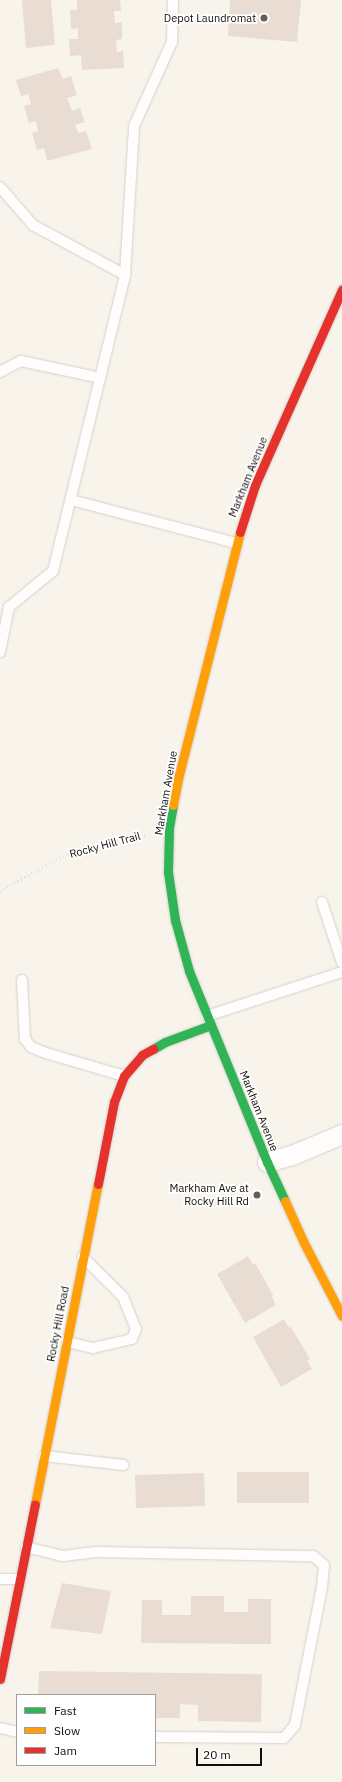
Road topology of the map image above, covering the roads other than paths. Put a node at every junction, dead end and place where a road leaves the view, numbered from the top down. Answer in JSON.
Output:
{"nodes":[{"id":1,"x":172,"y":0,"type":"edge"},
{"id":2,"x":0,"y":188,"type":"edge"},
{"id":3,"x":125,"y":275,"type":"junction"},
{"id":4,"x":342,"y":290,"type":"edge"},
{"id":5,"x":0,"y":372,"type":"edge"},
{"id":6,"x":100,"y":378,"type":"junction"},
{"id":7,"x":71,"y":500,"type":"junction"},
{"id":8,"x":236,"y":543,"type":"junction"},
{"id":9,"x":4,"y":609,"type":"edge"},
{"id":10,"x":0,"y":652,"type":"edge"},
{"id":11,"x":322,"y":902,"type":"dead end"},
{"id":12,"x":342,"y":964,"type":"edge"},
{"id":13,"x":342,"y":972,"type":"edge"},
{"id":14,"x":22,"y":980,"type":"dead end"},
{"id":15,"x":209,"y":1021,"type":"junction"},
{"id":16,"x":124,"y":1076,"type":"junction"},
{"id":17,"x":342,"y":1134,"type":"edge"},
{"id":18,"x":267,"y":1162,"type":"junction"},
{"id":19,"x":83,"y":1257,"type":"junction"},
{"id":20,"x":342,"y":1316,"type":"edge"},
{"id":21,"x":67,"y":1342,"type":"junction"},
{"id":22,"x":44,"y":1456,"type":"junction"},
{"id":23,"x":123,"y":1465,"type":"dead end"},
{"id":24,"x":26,"y":1547,"type":"junction"},
{"id":25,"x":0,"y":1578,"type":"edge"},
{"id":26,"x":20,"y":1579,"type":"junction"},
{"id":27,"x":0,"y":1680,"type":"edge"},
{"id":28,"x":0,"y":1728,"type":"edge"},
{"id":29,"x":16,"y":1732,"type":"edge"},
{"id":30,"x":156,"y":1737,"type":"edge"}],
"edges":[{"from":1,"to":3,"type":"lane"},
{"from":2,"to":3,"type":"lane"},
{"from":3,"to":6,"type":"lane"},
{"from":4,"to":8,"type":"street","name":"Markham Avenue"},
{"from":5,"to":6,"type":"lane"},
{"from":6,"to":7,"type":"lane"},
{"from":7,"to":8,"type":"lane"},
{"from":7,"to":9,"type":"lane"},
{"from":8,"to":15,"type":"street","name":"Markham Avenue"},
{"from":9,"to":10,"type":"lane"},
{"from":11,"to":12,"type":"lane"},
{"from":13,"to":15,"type":"lane"},
{"from":14,"to":16,"type":"lane"},
{"from":15,"to":16,"type":"street","name":"Rocky Hill Road"},
{"from":15,"to":18,"type":"street","name":"Markham Avenue"},
{"from":16,"to":19,"type":"street","name":"Rocky Hill Road"},
{"from":17,"to":18,"type":"street"},
{"from":18,"to":20,"type":"street","name":"Markham Avenue"},
{"from":19,"to":21,"type":"street","name":"Rocky Hill Road"},
{"from":19,"to":21,"type":"lane"},
{"from":21,"to":22,"type":"street","name":"Rocky Hill Road"},
{"from":22,"to":23,"type":"lane"},
{"from":22,"to":24,"type":"street","name":"Rocky Hill Road"},
{"from":24,"to":26,"type":"street","name":"Rocky Hill Road"},
{"from":24,"to":30,"type":"lane"},
{"from":25,"to":26,"type":"lane"},
{"from":26,"to":27,"type":"street","name":"Rocky Hill Road"},
{"from":28,"to":29,"type":"lane"}]}
